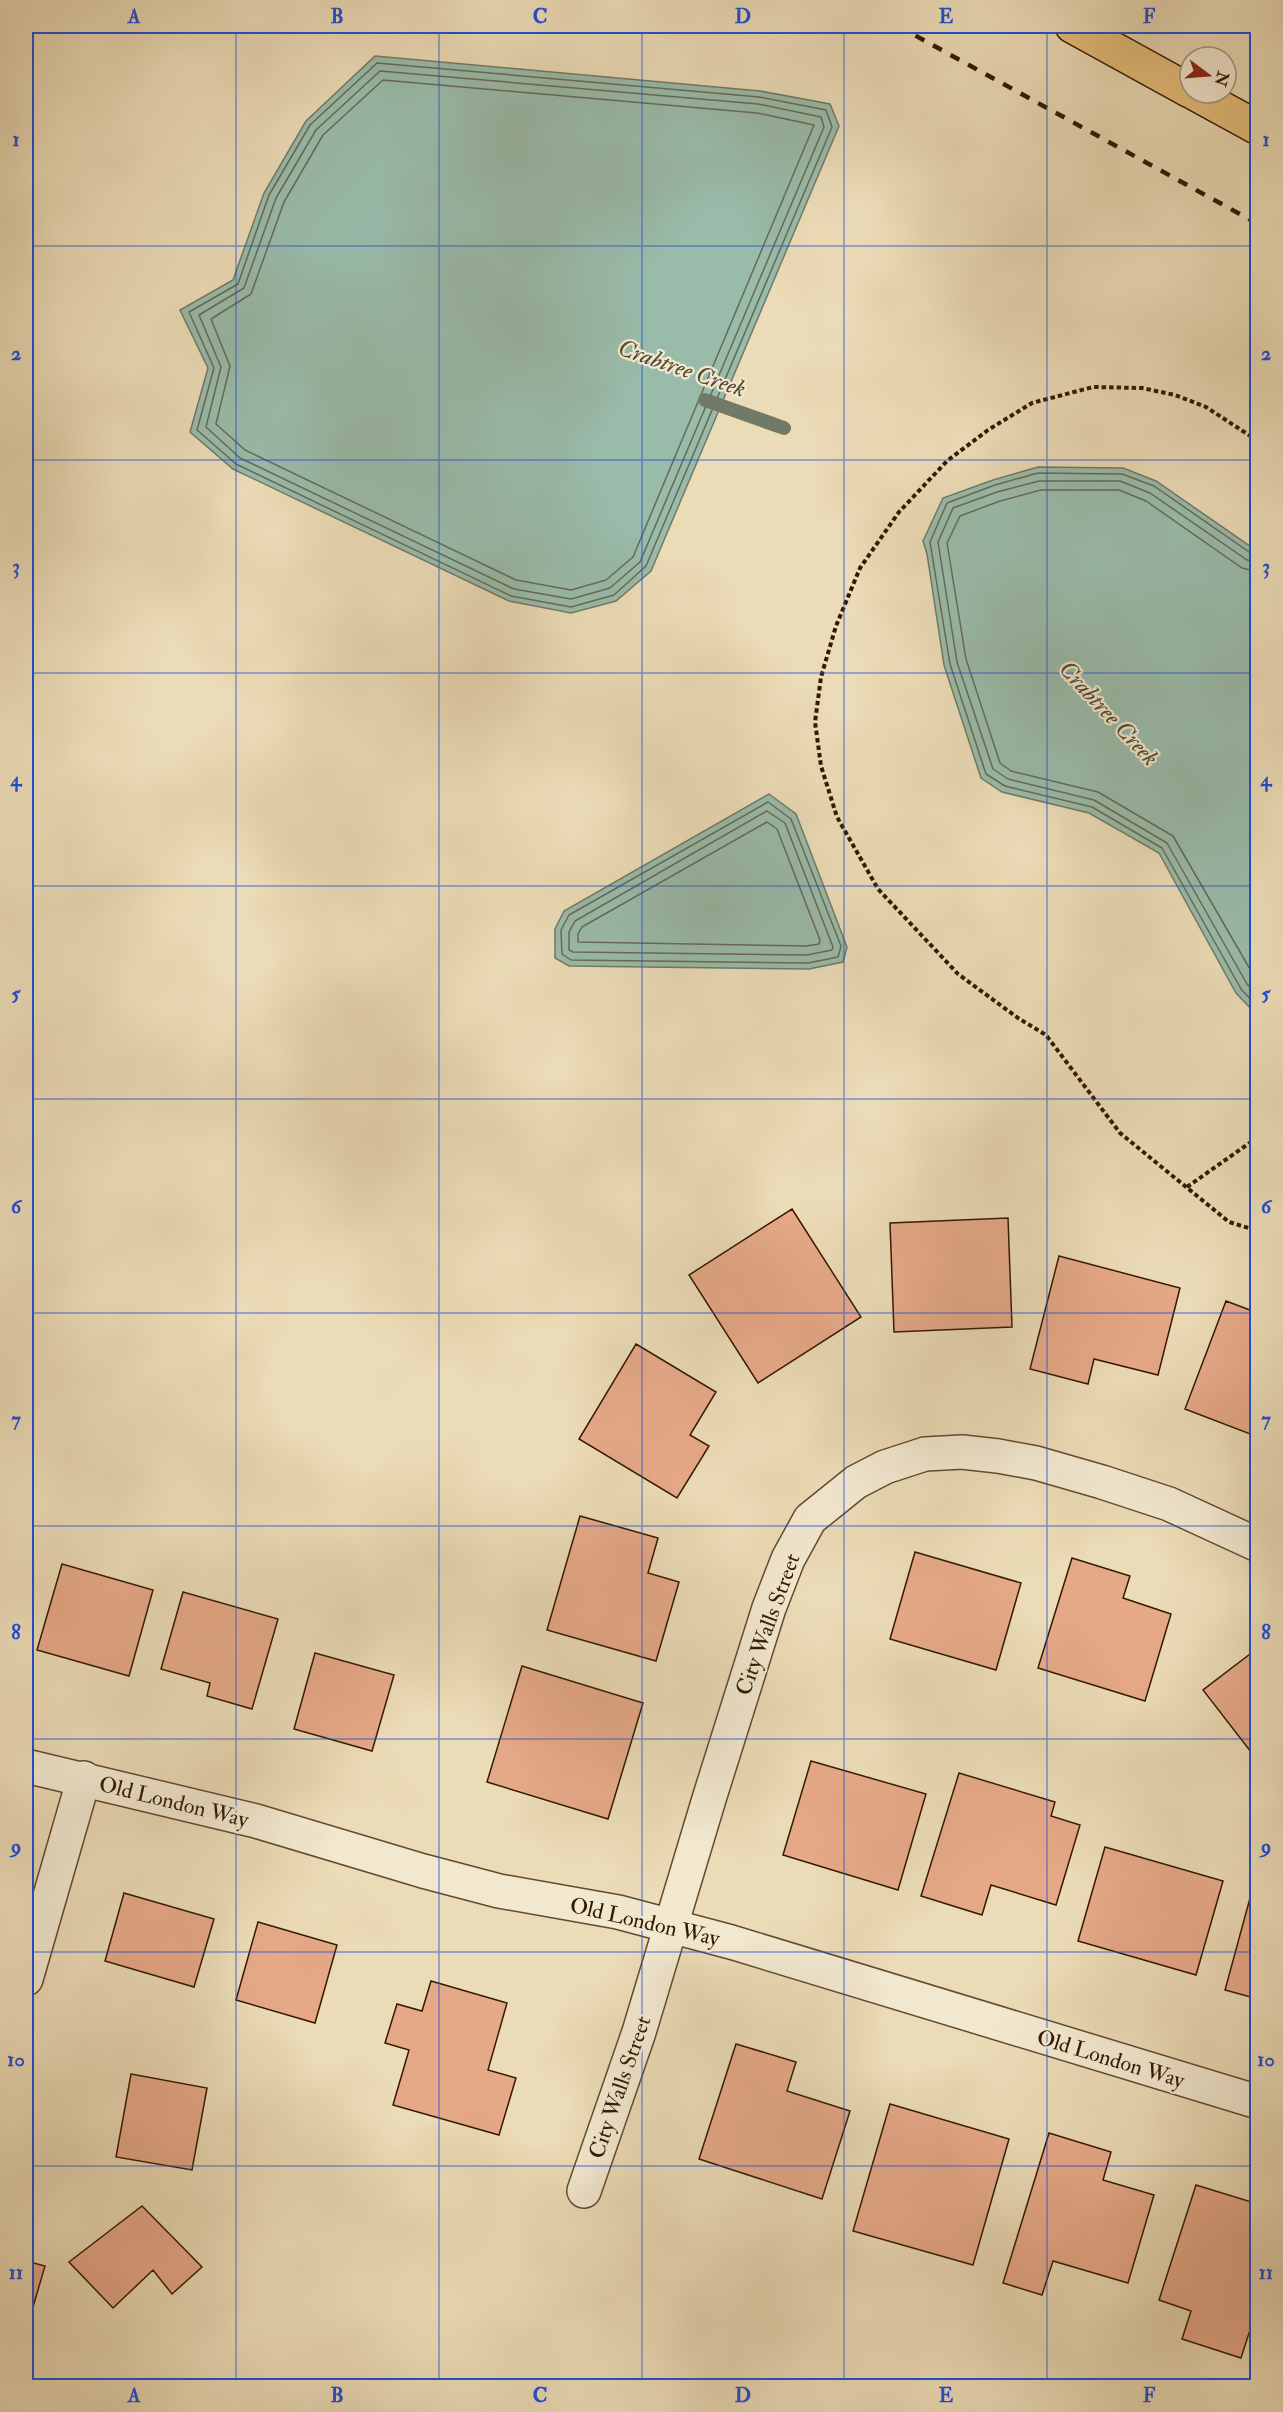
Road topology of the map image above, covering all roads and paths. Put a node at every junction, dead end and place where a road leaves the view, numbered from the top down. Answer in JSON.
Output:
{"nodes":[{"id":1,"x":1072,"y":26,"type":"edge"},
{"id":2,"x":1178,"y":84,"type":"edge"},
{"id":3,"x":1216,"y":105,"type":"edge"},
{"id":4,"x":1257,"y":128,"type":"edge"},
{"id":5,"x":1257,"y":441,"type":"edge"},
{"id":6,"x":1257,"y":1137,"type":"edge"},
{"id":7,"x":1187,"y":1187,"type":"junction"},
{"id":8,"x":1257,"y":1231,"type":"edge"},
{"id":9,"x":1257,"y":1545,"type":"edge"},
{"id":10,"x":26,"y":1766,"type":"edge"},
{"id":11,"x":84,"y":1778,"type":"junction"},
{"id":12,"x":671,"y":1926,"type":"junction"},
{"id":13,"x":26,"y":1979,"type":"edge"},
{"id":14,"x":1257,"y":2102,"type":"edge"},
{"id":15,"x":584,"y":2191,"type":"dead end"}],
"edges":[{"from":1,"to":2,"type":"main road"},
{"from":3,"to":4,"type":"main road"},
{"from":5,"to":7,"type":"path"},
{"from":6,"to":7,"type":"path"},
{"from":7,"to":8,"type":"path"},
{"from":9,"to":12,"type":"street","name":"City Walls Street"},
{"from":10,"to":11,"type":"street","name":"Old London Way"},
{"from":11,"to":12,"type":"street","name":"Old London Way"},
{"from":11,"to":13,"type":"street"},
{"from":12,"to":14,"type":"street","name":"Old London Way"},
{"from":12,"to":15,"type":"street","name":"City Walls Street"}]}
